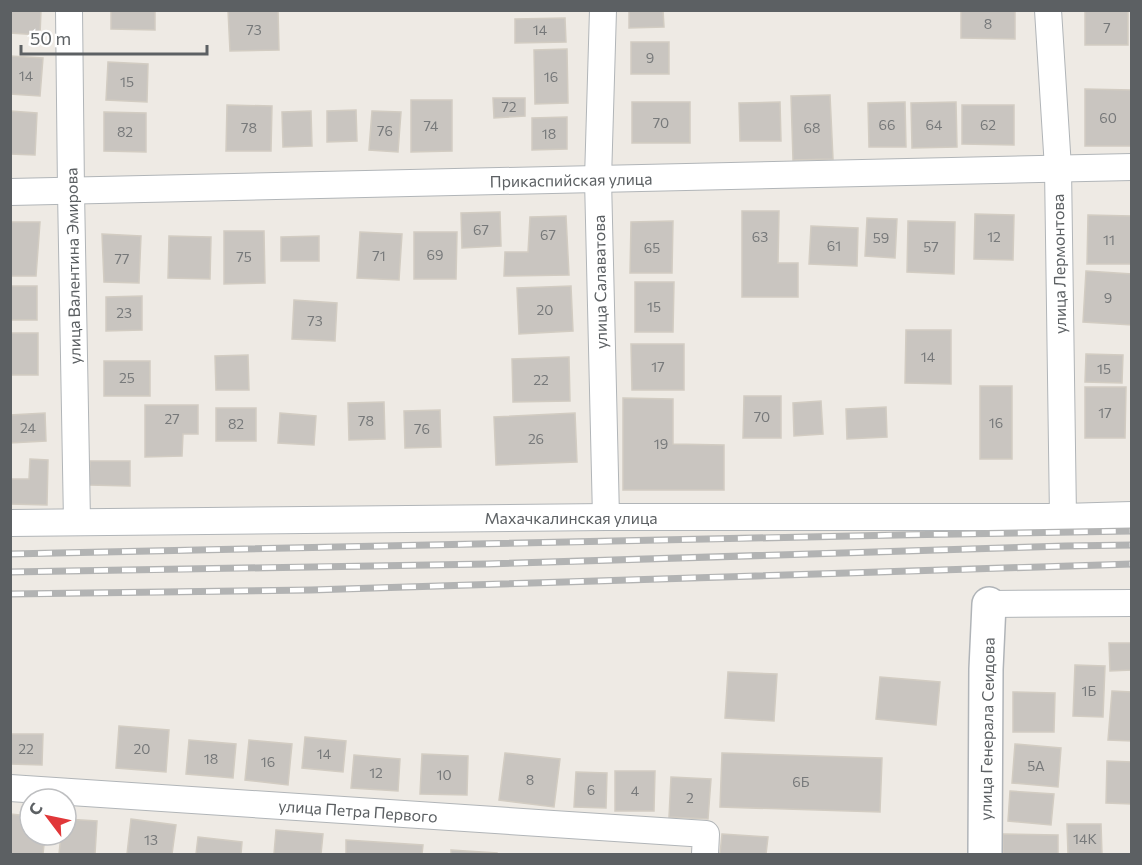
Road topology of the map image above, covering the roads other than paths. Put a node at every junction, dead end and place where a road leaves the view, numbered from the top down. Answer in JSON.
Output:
{"nodes":[{"id":1,"x":69,"y":10,"type":"edge"},
{"id":2,"x":603,"y":10,"type":"edge"},
{"id":3,"x":1048,"y":10,"type":"edge"},
{"id":4,"x":1131,"y":166,"type":"edge"},
{"id":5,"x":1058,"y":168,"type":"junction"},
{"id":6,"x":598,"y":179,"type":"junction"},
{"id":7,"x":71,"y":191,"type":"junction"},
{"id":8,"x":10,"y":192,"type":"edge"},
{"id":9,"x":1131,"y":515,"type":"edge"},
{"id":10,"x":1063,"y":517,"type":"junction"},
{"id":11,"x":606,"y":518,"type":"junction"},
{"id":12,"x":77,"y":522,"type":"junction"},
{"id":13,"x":10,"y":523,"type":"edge"},
{"id":14,"x":1131,"y":603,"type":"edge"},
{"id":15,"x":989,"y":604,"type":"joint"},
{"id":16,"x":10,"y":788,"type":"edge"},
{"id":17,"x":706,"y":844,"type":"edge"},
{"id":18,"x":986,"y":855,"type":"edge"}],
"edges":[{"from":1,"to":7,"type":"street","name":"улица Валентина Эмирова"},
{"from":2,"to":6,"type":"street","name":"улица Салаватова"},
{"from":3,"to":5,"type":"street","name":"улица Лермонтова"},
{"from":4,"to":5,"type":"street","name":"Прикаспийская улица"},
{"from":5,"to":6,"type":"street","name":"Прикаспийская улица"},
{"from":5,"to":10,"type":"street","name":"улица Лермонтова"},
{"from":6,"to":7,"type":"street","name":"Прикаспийская улица"},
{"from":6,"to":11,"type":"street","name":"улица Салаватова"},
{"from":7,"to":8,"type":"street","name":"Прикаспийская улица"},
{"from":7,"to":12,"type":"street","name":"улица Валентина Эмирова"},
{"from":9,"to":10,"type":"street","name":"Махачкалинская улица"},
{"from":10,"to":11,"type":"street","name":"Махачкалинская улица"},
{"from":11,"to":12,"type":"street","name":"Махачкалинская улица"},
{"from":12,"to":13,"type":"street","name":"Махачкалинская улица"},
{"from":14,"to":15,"type":"street"},
{"from":15,"to":18,"type":"street","name":"улица Генерала Сеидова"},
{"from":16,"to":17,"type":"street","name":"улица Петра Первого"}]}
